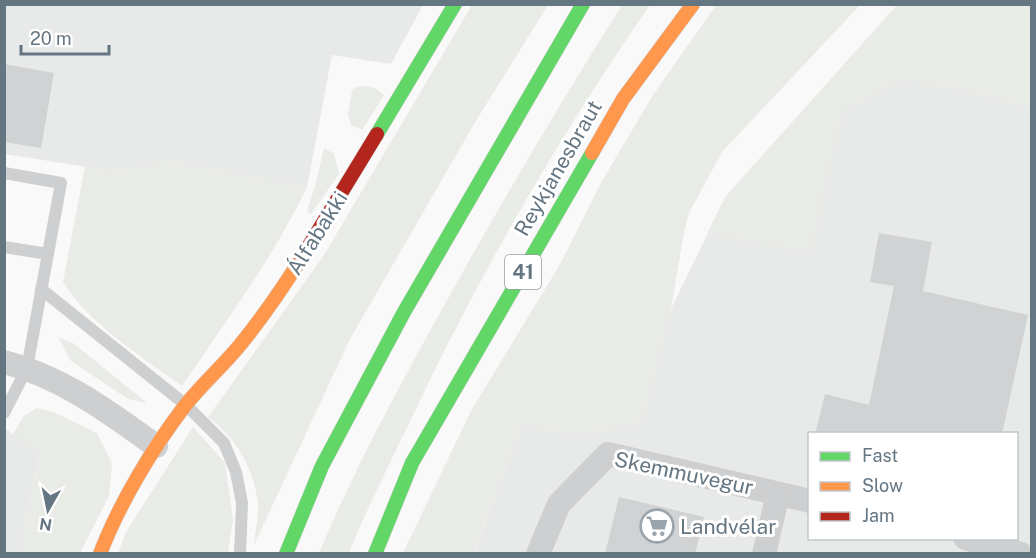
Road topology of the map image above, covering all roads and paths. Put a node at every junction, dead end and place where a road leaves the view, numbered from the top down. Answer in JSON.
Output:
{"nodes":[{"id":1,"x":454,"y":4,"type":"edge"},
{"id":2,"x":583,"y":4,"type":"edge"},
{"id":3,"x":693,"y":4,"type":"edge"},
{"id":4,"x":4,"y":173,"type":"edge"},
{"id":5,"x":4,"y":247,"type":"edge"},
{"id":6,"x":48,"y":254,"type":"junction"},
{"id":7,"x":41,"y":289,"type":"junction"},
{"id":8,"x":16,"y":365,"type":"edge"},
{"id":9,"x":186,"y":405,"type":"junction"},
{"id":10,"x":4,"y":413,"type":"edge"},
{"id":11,"x":156,"y":446,"type":"junction"},
{"id":12,"x":778,"y":494,"type":"junction"},
{"id":13,"x":808,"y":501,"type":"edge"},
{"id":14,"x":972,"y":540,"type":"edge"},
{"id":15,"x":100,"y":554,"type":"edge"},
{"id":16,"x":240,"y":554,"type":"edge"},
{"id":17,"x":286,"y":554,"type":"edge"},
{"id":18,"x":375,"y":554,"type":"edge"},
{"id":19,"x":538,"y":554,"type":"edge"},
{"id":20,"x":764,"y":554,"type":"edge"},
{"id":21,"x":1021,"y":554,"type":"edge"}],
"edges":[{"from":1,"to":9,"type":"main road","name":"Álfabakki"},
{"from":2,"to":17,"type":"main road"},
{"from":3,"to":18,"type":"main road","name":"Reykjanesbraut","number":"41"},
{"from":4,"to":6,"type":"lane"},
{"from":5,"to":6,"type":"lane"},
{"from":6,"to":7,"type":"lane"},
{"from":7,"to":8,"type":"lane"},
{"from":7,"to":9,"type":"lane"},
{"from":8,"to":10,"type":"lane"},
{"from":8,"to":11,"type":"street"},
{"from":9,"to":11,"type":"main road","name":"Álfabakki"},
{"from":9,"to":16,"type":"lane"},
{"from":11,"to":15,"type":"main road","name":"Álfabakki"},
{"from":12,"to":13,"type":"street","name":"Skemmuvegur"},
{"from":12,"to":19,"type":"street","name":"Skemmuvegur"},
{"from":12,"to":20,"type":"street"},
{"from":14,"to":21,"type":"street"}]}
